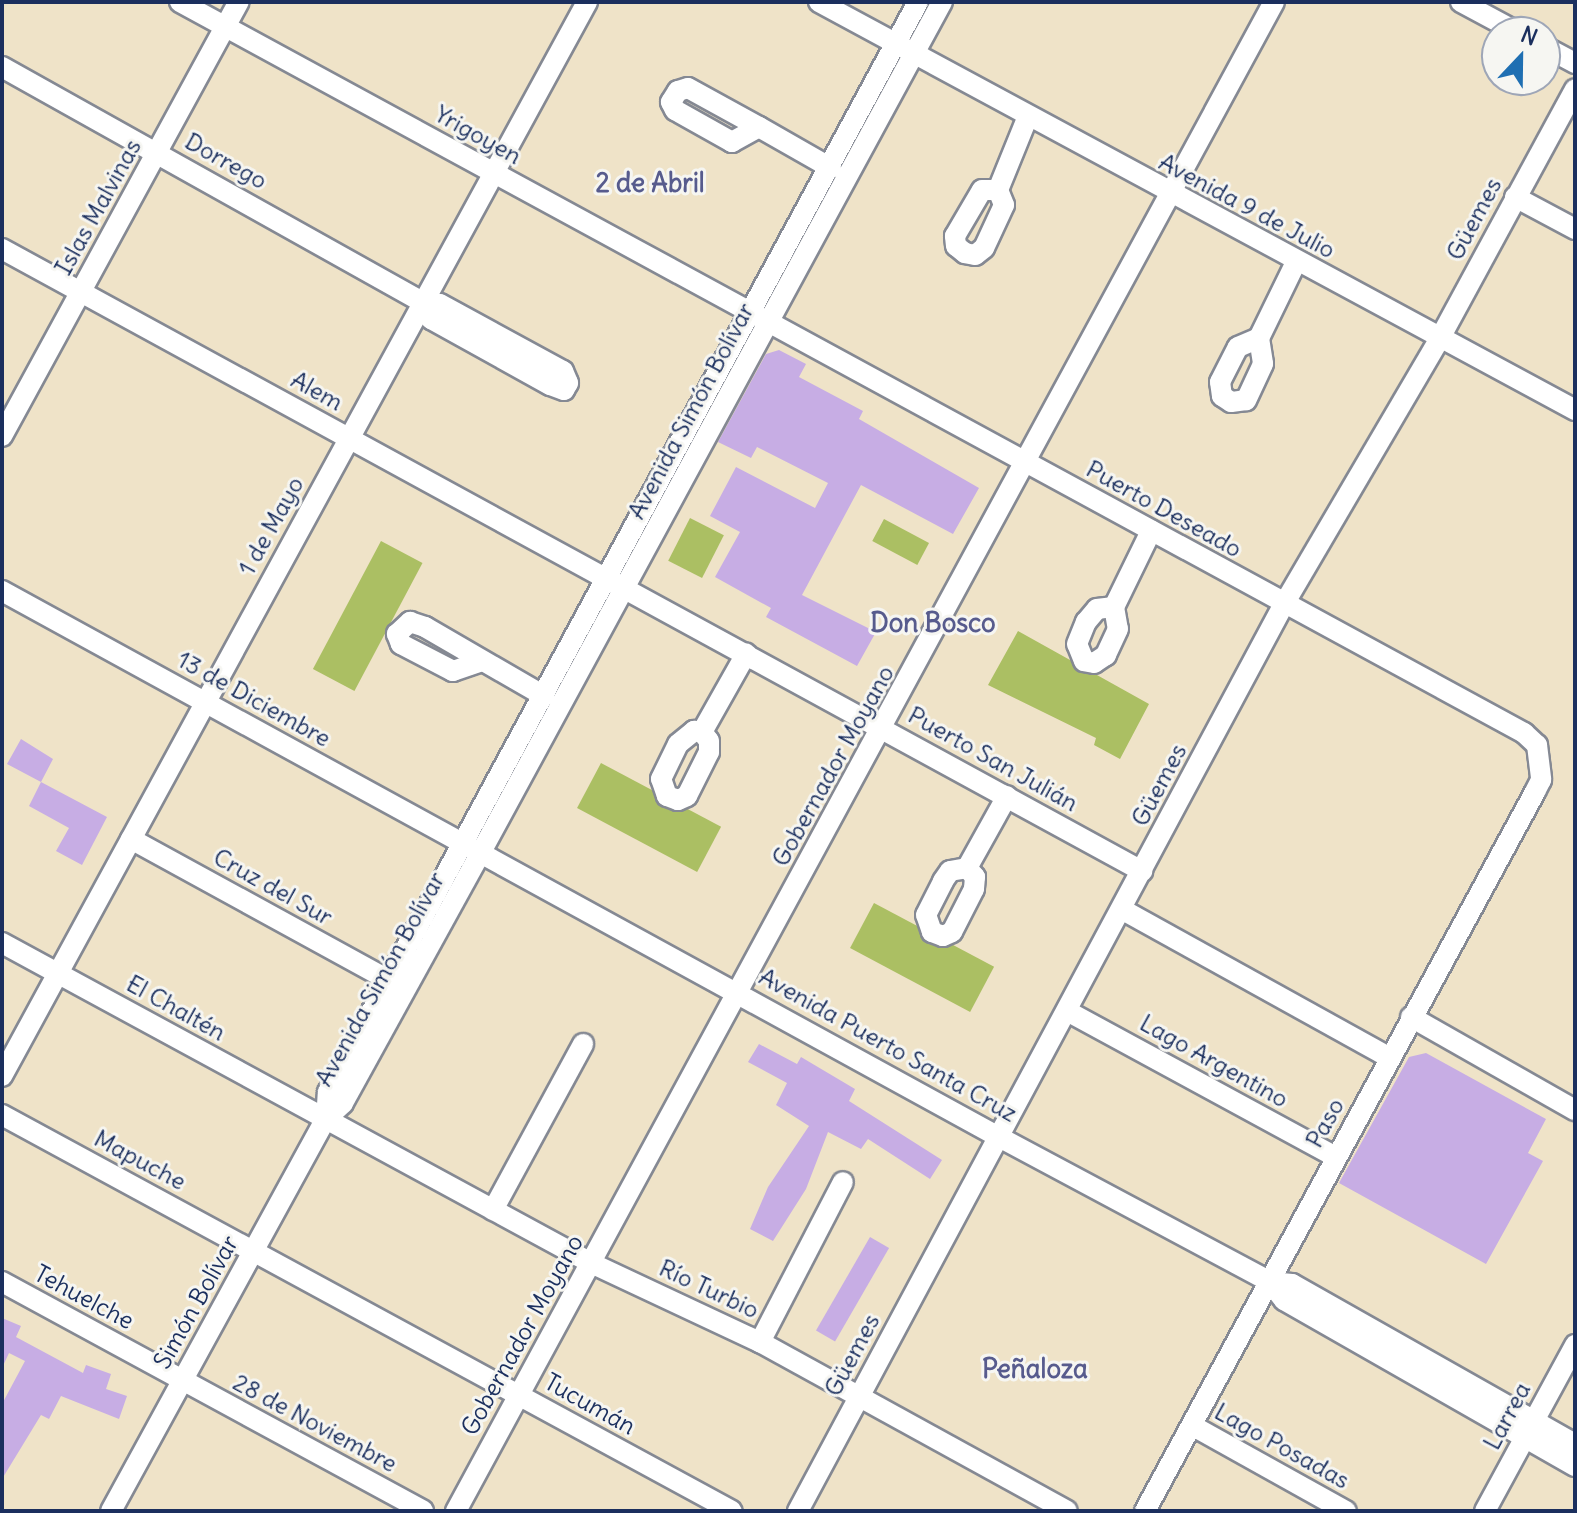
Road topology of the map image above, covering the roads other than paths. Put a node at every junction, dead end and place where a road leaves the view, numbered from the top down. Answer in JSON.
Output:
{"nodes":[{"id":1,"x":180,"y":2,"type":"edge"},
{"id":2,"x":239,"y":2,"type":"edge"},
{"id":3,"x":587,"y":2,"type":"edge"},
{"id":4,"x":819,"y":2,"type":"edge"},
{"id":5,"x":918,"y":2,"type":"edge"},
{"id":6,"x":942,"y":2,"type":"edge"},
{"id":7,"x":1274,"y":2,"type":"edge"},
{"id":8,"x":1461,"y":2,"type":"edge"},
{"id":9,"x":1487,"y":16,"type":"edge"},
{"id":10,"x":226,"y":27,"type":"junction"},
{"id":11,"x":895,"y":44,"type":"junction"},
{"id":12,"x":914,"y":54,"type":"junction"},
{"id":13,"x":2,"y":67,"type":"edge"},
{"id":14,"x":1575,"y":89,"type":"edge"},
{"id":15,"x":1028,"y":116,"type":"junction"},
{"id":16,"x":759,"y":127,"type":"dead end"},
{"id":17,"x":157,"y":152,"type":"junction"},
{"id":18,"x":831,"y":168,"type":"junction"},
{"id":19,"x":493,"y":173,"type":"junction"},
{"id":20,"x":998,"y":190,"type":"dead end"},
{"id":21,"x":1170,"y":194,"type":"junction"},
{"id":22,"x":1515,"y":197,"type":"junction"},
{"id":23,"x":1575,"y":229,"type":"edge"},
{"id":24,"x":2,"y":249,"type":"edge"},
{"id":25,"x":1296,"y":262,"type":"junction"},
{"id":26,"x":81,"y":292,"type":"junction"},
{"id":27,"x":423,"y":302,"type":"junction"},
{"id":28,"x":760,"y":318,"type":"junction"},
{"id":29,"x":1259,"y":338,"type":"dead end"},
{"id":30,"x":1440,"y":338,"type":"junction"},
{"id":31,"x":1575,"y":410,"type":"edge"},
{"id":32,"x":2,"y":436,"type":"edge"},
{"id":33,"x":349,"y":438,"type":"junction"},
{"id":34,"x":1027,"y":463,"type":"junction"},
{"id":35,"x":1151,"y":531,"type":"junction"},
{"id":36,"x":616,"y":584,"type":"junction"},
{"id":37,"x":2,"y":591,"type":"edge"},
{"id":38,"x":1284,"y":604,"type":"junction"},
{"id":39,"x":1114,"y":607,"type":"dead end"},
{"id":40,"x":746,"y":654,"type":"junction"},
{"id":41,"x":482,"y":661,"type":"dead end"},
{"id":42,"x":544,"y":696,"type":"junction"},
{"id":43,"x":206,"y":702,"type":"junction"},
{"id":44,"x":883,"y":729,"type":"junction"},
{"id":45,"x":702,"y":732,"type":"dead end"},
{"id":46,"x":1542,"y":758,"type":"joint"},
{"id":47,"x":1007,"y":796,"type":"junction"},
{"id":48,"x":131,"y":839,"type":"junction"},
{"id":49,"x":473,"y":847,"type":"junction"},
{"id":50,"x":967,"y":868,"type":"dead end"},
{"id":51,"x":1142,"y":871,"type":"junction"},
{"id":52,"x":1123,"y":910,"type":"junction"},
{"id":53,"x":2,"y":943,"type":"edge"},
{"id":54,"x":58,"y":973,"type":"junction"},
{"id":55,"x":390,"y":981,"type":"junction"},
{"id":56,"x":739,"y":992,"type":"junction"},
{"id":57,"x":1067,"y":1011,"type":"junction"},
{"id":58,"x":1411,"y":1017,"type":"junction"},
{"id":59,"x":583,"y":1044,"type":"dead end"},
{"id":60,"x":1390,"y":1058,"type":"junction"},
{"id":61,"x":2,"y":1076,"type":"edge"},
{"id":62,"x":1575,"y":1110,"type":"edge"},
{"id":63,"x":2,"y":1115,"type":"edge"},
{"id":64,"x":326,"y":1119,"type":"junction"},
{"id":65,"x":999,"y":1137,"type":"junction"},
{"id":66,"x":1336,"y":1157,"type":"junction"},
{"id":67,"x":843,"y":1182,"type":"dead end"},
{"id":68,"x":493,"y":1210,"type":"junction"},
{"id":69,"x":254,"y":1250,"type":"junction"},
{"id":70,"x":591,"y":1263,"type":"junction"},
{"id":71,"x":2,"y":1282,"type":"edge"},
{"id":72,"x":1270,"y":1282,"type":"junction"},
{"id":73,"x":760,"y":1342,"type":"junction"},
{"id":74,"x":1575,"y":1345,"type":"edge"},
{"id":75,"x":183,"y":1380,"type":"junction"},
{"id":76,"x":519,"y":1395,"type":"junction"},
{"id":77,"x":859,"y":1396,"type":"junction"},
{"id":78,"x":1193,"y":1426,"type":"junction"},
{"id":79,"x":1529,"y":1429,"type":"junction"},
{"id":80,"x":1575,"y":1444,"type":"edge"},
{"id":81,"x":1575,"y":1466,"type":"edge"},
{"id":82,"x":111,"y":1511,"type":"edge"},
{"id":83,"x":423,"y":1511,"type":"edge"},
{"id":84,"x":456,"y":1511,"type":"edge"},
{"id":85,"x":732,"y":1511,"type":"edge"},
{"id":86,"x":798,"y":1511,"type":"edge"},
{"id":87,"x":1067,"y":1511,"type":"edge"},
{"id":88,"x":1145,"y":1511,"type":"edge"},
{"id":89,"x":1346,"y":1511,"type":"edge"},
{"id":90,"x":1485,"y":1511,"type":"edge"}],
"edges":[{"from":1,"to":10,"type":"street","name":"Yrigoyen"},
{"from":2,"to":10,"type":"street","name":"Islas Malvinas"},
{"from":3,"to":19,"type":"street","name":"1 de Mayo"},
{"from":4,"to":11,"type":"street","name":"Avenida 9 de Julio"},
{"from":5,"to":11,"type":"street","name":"Avenida Simón Bolívar"},
{"from":6,"to":12,"type":"street","name":"Avenida Simón Bolívar"},
{"from":7,"to":21,"type":"street","name":"Gobernador Moyano"},
{"from":8,"to":9,"type":"street"},
{"from":10,"to":17,"type":"street","name":"Islas Malvinas"},
{"from":10,"to":19,"type":"street","name":"Yrigoyen"},
{"from":11,"to":12,"type":"street","name":"Avenida 9 de Julio"},
{"from":11,"to":18,"type":"street","name":"Avenida Simón Bolívar"},
{"from":12,"to":15,"type":"street","name":"Avenida 9 de Julio"},
{"from":12,"to":28,"type":"street","name":"Avenida Simón Bolívar"},
{"from":13,"to":17,"type":"street","name":"Dorrego"},
{"from":14,"to":22,"type":"street","name":"Güemes"},
{"from":15,"to":20,"type":"street"},
{"from":15,"to":21,"type":"street","name":"Avenida 9 de Julio"},
{"from":16,"to":18,"type":"street"},
{"from":17,"to":26,"type":"street","name":"Islas Malvinas"},
{"from":17,"to":27,"type":"street","name":"Dorrego"},
{"from":18,"to":28,"type":"street","name":"Avenida Simón Bolívar"},
{"from":19,"to":27,"type":"street","name":"1 de Mayo"},
{"from":19,"to":28,"type":"street","name":"Yrigoyen"},
{"from":21,"to":25,"type":"street","name":"Avenida 9 de Julio"},
{"from":21,"to":34,"type":"street","name":"Gobernador Moyano"},
{"from":22,"to":23,"type":"street"},
{"from":22,"to":30,"type":"street","name":"Güemes"},
{"from":24,"to":26,"type":"street","name":"Alem"},
{"from":25,"to":29,"type":"street"},
{"from":25,"to":30,"type":"street","name":"Avenida 9 de Julio"},
{"from":26,"to":32,"type":"street","name":"Islas Malvinas"},
{"from":26,"to":33,"type":"street","name":"Alem"},
{"from":27,"to":27,"type":"street","name":"Dorrego"},
{"from":27,"to":33,"type":"street","name":"1 de Mayo"},
{"from":28,"to":34,"type":"street","name":"Puerto Deseado"},
{"from":28,"to":36,"type":"street","name":"Avenida Simón Bolívar"},
{"from":30,"to":31,"type":"street","name":"Avenida 9 de Julio"},
{"from":30,"to":38,"type":"street","name":"Güemes"},
{"from":33,"to":36,"type":"street","name":"Alem"},
{"from":33,"to":43,"type":"street","name":"1 de Mayo"},
{"from":34,"to":35,"type":"street","name":"Puerto Deseado"},
{"from":34,"to":44,"type":"street","name":"Gobernador Moyano"},
{"from":35,"to":38,"type":"street","name":"Puerto Deseado"},
{"from":35,"to":39,"type":"street"},
{"from":36,"to":40,"type":"street","name":"Puerto San Julián"},
{"from":36,"to":42,"type":"street","name":"Avenida Simón Bolívar"},
{"from":36,"to":49,"type":"street","name":"Avenida Simón Bolívar"},
{"from":37,"to":43,"type":"street","name":"13 de Diciembre"},
{"from":38,"to":46,"type":"street","name":"Puerto Deseado"},
{"from":38,"to":51,"type":"street","name":"Güemes"},
{"from":40,"to":44,"type":"street","name":"Puerto San Julián"},
{"from":40,"to":45,"type":"street"},
{"from":41,"to":42,"type":"street"},
{"from":42,"to":49,"type":"street","name":"Avenida Simón Bolívar"},
{"from":43,"to":48,"type":"street","name":"1 de Mayo"},
{"from":43,"to":49,"type":"street","name":"13 de Diciembre"},
{"from":44,"to":47,"type":"street","name":"Puerto San Julián"},
{"from":44,"to":56,"type":"street","name":"Gobernador Moyano"},
{"from":46,"to":58,"type":"street","name":"Paso"},
{"from":47,"to":50,"type":"street"},
{"from":47,"to":51,"type":"street","name":"Puerto San Julián"},
{"from":48,"to":54,"type":"street","name":"1 de Mayo"},
{"from":48,"to":55,"type":"street","name":"Cruz del Sur"},
{"from":49,"to":55,"type":"street","name":"Avenida Simón Bolívar"},
{"from":49,"to":56,"type":"street","name":"Avenida Puerto Santa Cruz"},
{"from":49,"to":64,"type":"street","name":"Avenida Simón Bolívar"},
{"from":51,"to":52,"type":"street","name":"Güemes"},
{"from":52,"to":57,"type":"street","name":"Güemes"},
{"from":52,"to":60,"type":"street"},
{"from":53,"to":54,"type":"street","name":"El Chaltén"},
{"from":54,"to":61,"type":"street","name":"1 de Mayo"},
{"from":54,"to":64,"type":"street","name":"El Chaltén"},
{"from":55,"to":64,"type":"street","name":"Avenida Simón Bolívar"},
{"from":56,"to":65,"type":"street","name":"Avenida Puerto Santa Cruz"},
{"from":56,"to":70,"type":"street","name":"Gobernador Moyano"},
{"from":57,"to":65,"type":"street","name":"Güemes"},
{"from":57,"to":66,"type":"street","name":"Lago Argentino"},
{"from":58,"to":60,"type":"street","name":"Paso"},
{"from":58,"to":62,"type":"street"},
{"from":59,"to":68,"type":"street"},
{"from":60,"to":66,"type":"street","name":"Paso"},
{"from":63,"to":69,"type":"street","name":"Mapuche"},
{"from":64,"to":68,"type":"street","name":"Río Turbio"},
{"from":64,"to":69,"type":"street","name":"Simón Bolívar"},
{"from":65,"to":72,"type":"street","name":"Avenida Puerto Santa Cruz"},
{"from":65,"to":77,"type":"street","name":"Güemes"},
{"from":66,"to":72,"type":"street","name":"Paso"},
{"from":67,"to":73,"type":"street"},
{"from":68,"to":70,"type":"street","name":"Río Turbio"},
{"from":69,"to":75,"type":"street","name":"Simón Bolívar"},
{"from":69,"to":76,"type":"street","name":"Tucumán"},
{"from":70,"to":73,"type":"street","name":"Río Turbio"},
{"from":70,"to":76,"type":"street","name":"Gobernador Moyano"},
{"from":71,"to":75,"type":"street","name":"Tehuelche"},
{"from":72,"to":78,"type":"street","name":"Paso"},
{"from":72,"to":79,"type":"street","name":"Avenida Puerto Santa Cruz"},
{"from":73,"to":77,"type":"street","name":"Río Turbio"},
{"from":74,"to":79,"type":"street","name":"Larrea"},
{"from":75,"to":82,"type":"street","name":"Simón Bolívar"},
{"from":75,"to":83,"type":"street","name":"28 de Noviembre"},
{"from":76,"to":84,"type":"street","name":"Gobernador Moyano"},
{"from":76,"to":85,"type":"street","name":"Tucumán"},
{"from":77,"to":86,"type":"street","name":"Güemes"},
{"from":77,"to":87,"type":"street","name":"Río Turbio"},
{"from":78,"to":88,"type":"street","name":"Paso"},
{"from":78,"to":89,"type":"street","name":"Lago Posadas"},
{"from":79,"to":80,"type":"street","name":"Avenida Puerto Santa Cruz"},
{"from":79,"to":81,"type":"street","name":"Avenida Puerto Santa Cruz"},
{"from":79,"to":90,"type":"street","name":"Larrea"}]}
